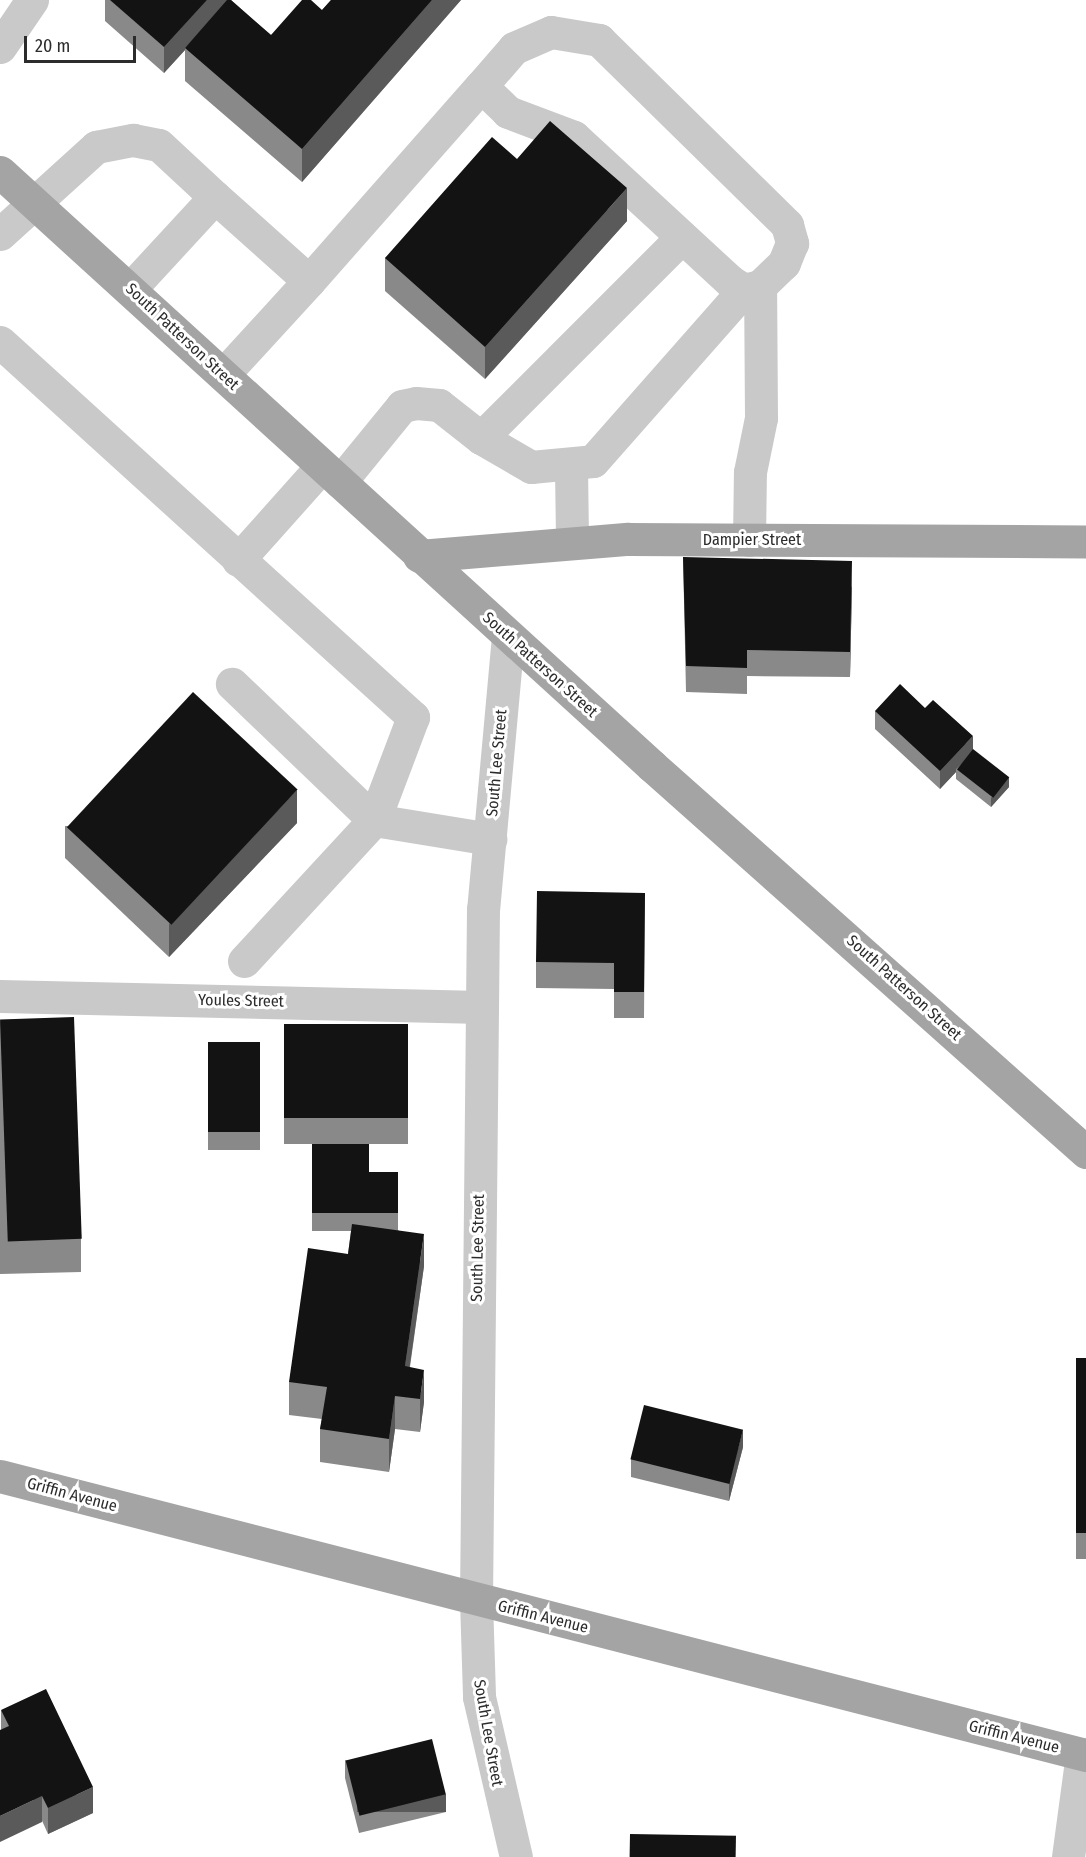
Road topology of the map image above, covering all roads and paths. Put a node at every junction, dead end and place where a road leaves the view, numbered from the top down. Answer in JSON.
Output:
{"nodes":[{"id":1,"x":32,"y":0,"type":"edge"},
{"id":2,"x":0,"y":46,"type":"edge"},
{"id":3,"x":481,"y":86,"type":"junction"},
{"id":4,"x":0,"y":172,"type":"edge"},
{"id":5,"x":215,"y":197,"type":"junction"},
{"id":6,"x":37,"y":206,"type":"junction"},
{"id":7,"x":0,"y":234,"type":"edge"},
{"id":8,"x":682,"y":237,"type":"junction"},
{"id":9,"x":309,"y":281,"type":"junction"},
{"id":10,"x":752,"y":288,"type":"junction"},
{"id":11,"x":130,"y":289,"type":"junction"},
{"id":12,"x":0,"y":342,"type":"edge"},
{"id":13,"x":223,"y":375,"type":"junction"},
{"id":14,"x":481,"y":438,"type":"junction"},
{"id":15,"x":571,"y":468,"type":"junction"},
{"id":16,"x":331,"y":474,"type":"junction"},
{"id":17,"x":748,"y":540,"type":"junction"},
{"id":18,"x":1086,"y":541,"type":"edge"},
{"id":19,"x":572,"y":543,"type":"junction"},
{"id":20,"x":420,"y":556,"type":"junction"},
{"id":21,"x":238,"y":560,"type":"junction"},
{"id":22,"x":508,"y":636,"type":"junction"},
{"id":23,"x":232,"y":684,"type":"dead end"},
{"id":24,"x":375,"y":820,"type":"junction"},
{"id":25,"x":490,"y":839,"type":"junction"},
{"id":26,"x":244,"y":961,"type":"dead end"},
{"id":27,"x":0,"y":996,"type":"edge"},
{"id":28,"x":482,"y":1006,"type":"junction"},
{"id":29,"x":1086,"y":1152,"type":"edge"},
{"id":30,"x":0,"y":1476,"type":"edge"},
{"id":31,"x":476,"y":1600,"type":"junction"},
{"id":32,"x":1084,"y":1755,"type":"edge"},
{"id":33,"x":516,"y":1857,"type":"edge"},
{"id":34,"x":1068,"y":1857,"type":"edge"}],
"edges":[{"from":1,"to":2,"type":"street"},
{"from":3,"to":8,"type":"street"},
{"from":3,"to":9,"type":"street"},
{"from":3,"to":10,"type":"street"},
{"from":4,"to":6,"type":"main road","name":"South Patterson Street"},
{"from":5,"to":6,"type":"street"},
{"from":5,"to":9,"type":"street"},
{"from":5,"to":11,"type":"street"},
{"from":6,"to":7,"type":"street"},
{"from":6,"to":11,"type":"main road","name":"South Patterson Street"},
{"from":8,"to":10,"type":"street"},
{"from":8,"to":14,"type":"street"},
{"from":9,"to":13,"type":"street"},
{"from":10,"to":15,"type":"street"},
{"from":10,"to":17,"type":"street"},
{"from":11,"to":13,"type":"main road","name":"South Patterson Street"},
{"from":12,"to":21,"type":"street"},
{"from":13,"to":16,"type":"main road","name":"South Patterson Street"},
{"from":14,"to":15,"type":"street"},
{"from":14,"to":16,"type":"street"},
{"from":15,"to":19,"type":"street"},
{"from":16,"to":20,"type":"main road","name":"South Patterson Street"},
{"from":16,"to":21,"type":"street"},
{"from":17,"to":18,"type":"main road","name":"Dampier Street"},
{"from":17,"to":19,"type":"main road","name":"Dampier Street"},
{"from":19,"to":20,"type":"main road","name":"Dampier Street"},
{"from":20,"to":22,"type":"main road","name":"South Patterson Street"},
{"from":21,"to":24,"type":"street"},
{"from":22,"to":25,"type":"street","name":"South Lee Street"},
{"from":22,"to":29,"type":"main road","name":"South Patterson Street"},
{"from":23,"to":24,"type":"street"},
{"from":24,"to":25,"type":"street"},
{"from":24,"to":26,"type":"street"},
{"from":25,"to":28,"type":"street","name":"South Lee Street"},
{"from":27,"to":28,"type":"street","name":"Youles Street"},
{"from":28,"to":31,"type":"street","name":"South Lee Street"},
{"from":30,"to":31,"type":"main road","name":"Griffin Avenue"},
{"from":31,"to":32,"type":"main road","name":"Griffin Avenue"},
{"from":31,"to":33,"type":"street","name":"South Lee Street"},
{"from":32,"to":34,"type":"street"}]}
